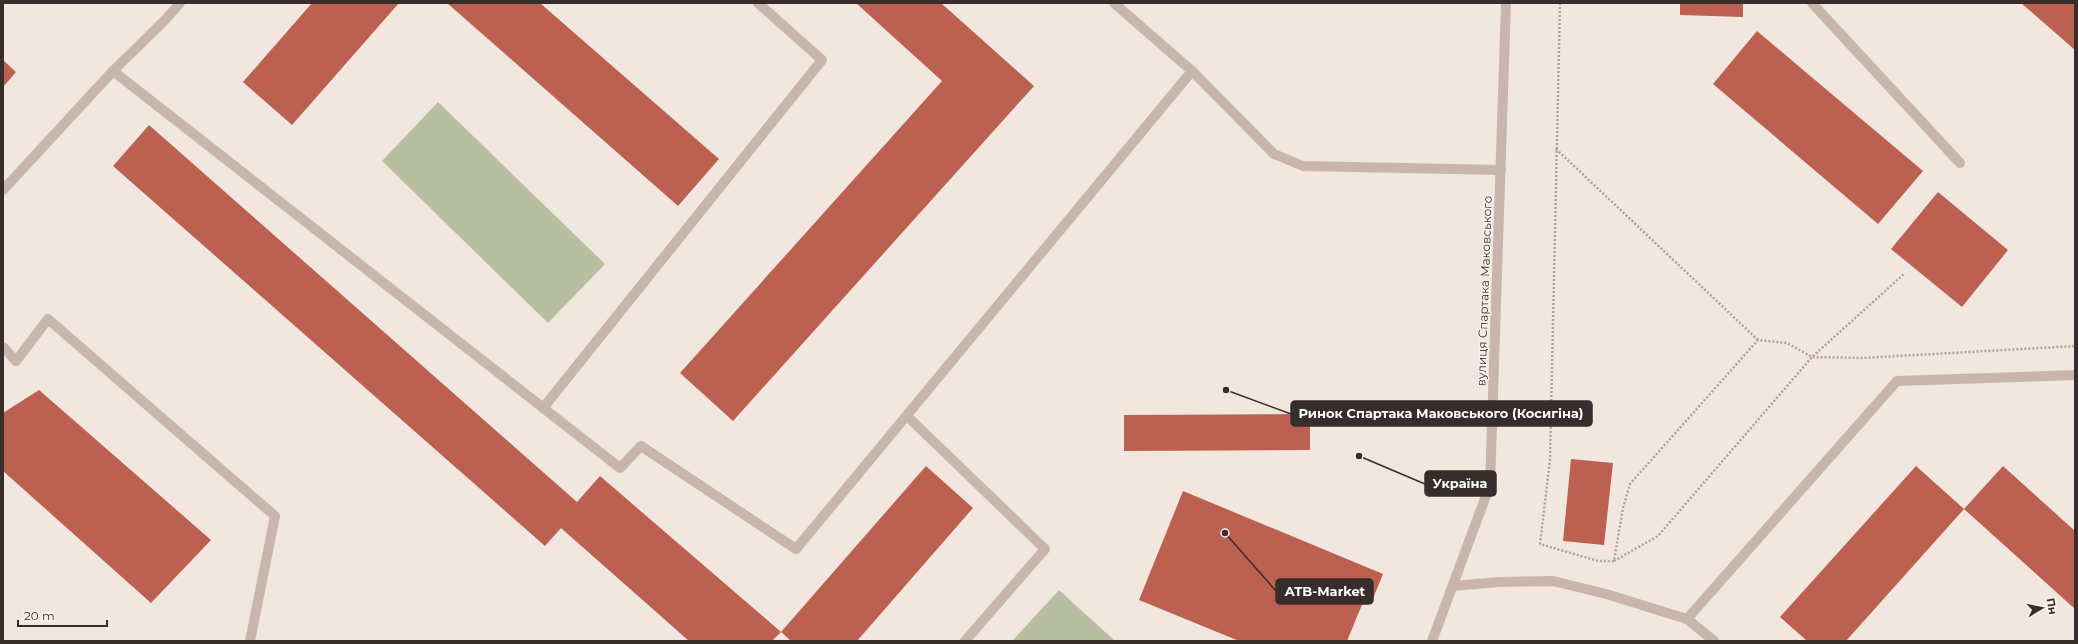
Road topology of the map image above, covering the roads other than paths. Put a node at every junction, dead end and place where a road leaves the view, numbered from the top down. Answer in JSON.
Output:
{"nodes":[{"id":1,"x":180,"y":3,"type":"edge"},
{"id":2,"x":758,"y":3,"type":"edge"},
{"id":3,"x":1114,"y":3,"type":"edge"},
{"id":4,"x":1506,"y":3,"type":"edge"},
{"id":5,"x":1812,"y":3,"type":"edge"},
{"id":6,"x":113,"y":71,"type":"junction"},
{"id":7,"x":1192,"y":71,"type":"junction"},
{"id":8,"x":1960,"y":163,"type":"dead end"},
{"id":9,"x":1501,"y":170,"type":"junction"},
{"id":10,"x":3,"y":190,"type":"edge"},
{"id":11,"x":3,"y":347,"type":"edge"},
{"id":12,"x":2075,"y":375,"type":"edge"},
{"id":13,"x":543,"y":408,"type":"junction"},
{"id":14,"x":907,"y":416,"type":"junction"},
{"id":15,"x":1453,"y":586,"type":"junction"},
{"id":16,"x":1687,"y":618,"type":"junction"},
{"id":17,"x":250,"y":641,"type":"edge"},
{"id":18,"x":965,"y":641,"type":"edge"},
{"id":19,"x":1432,"y":641,"type":"edge"},
{"id":20,"x":1714,"y":641,"type":"edge"}],
"edges":[{"from":1,"to":6,"type":"street"},
{"from":2,"to":13,"type":"street"},
{"from":3,"to":7,"type":"street"},
{"from":4,"to":9,"type":"street","name":"вулиця Спартака Маковського"},
{"from":5,"to":8,"type":"street"},
{"from":6,"to":10,"type":"street"},
{"from":6,"to":13,"type":"street"},
{"from":7,"to":9,"type":"street"},
{"from":7,"to":14,"type":"street"},
{"from":9,"to":15,"type":"street","name":"вулиця Спартака Маковського"},
{"from":11,"to":17,"type":"street"},
{"from":12,"to":16,"type":"street"},
{"from":13,"to":14,"type":"street"},
{"from":14,"to":18,"type":"street"},
{"from":15,"to":16,"type":"street"},
{"from":15,"to":19,"type":"street","name":"вулиця Спартака Маковського"},
{"from":16,"to":20,"type":"street"}]}
